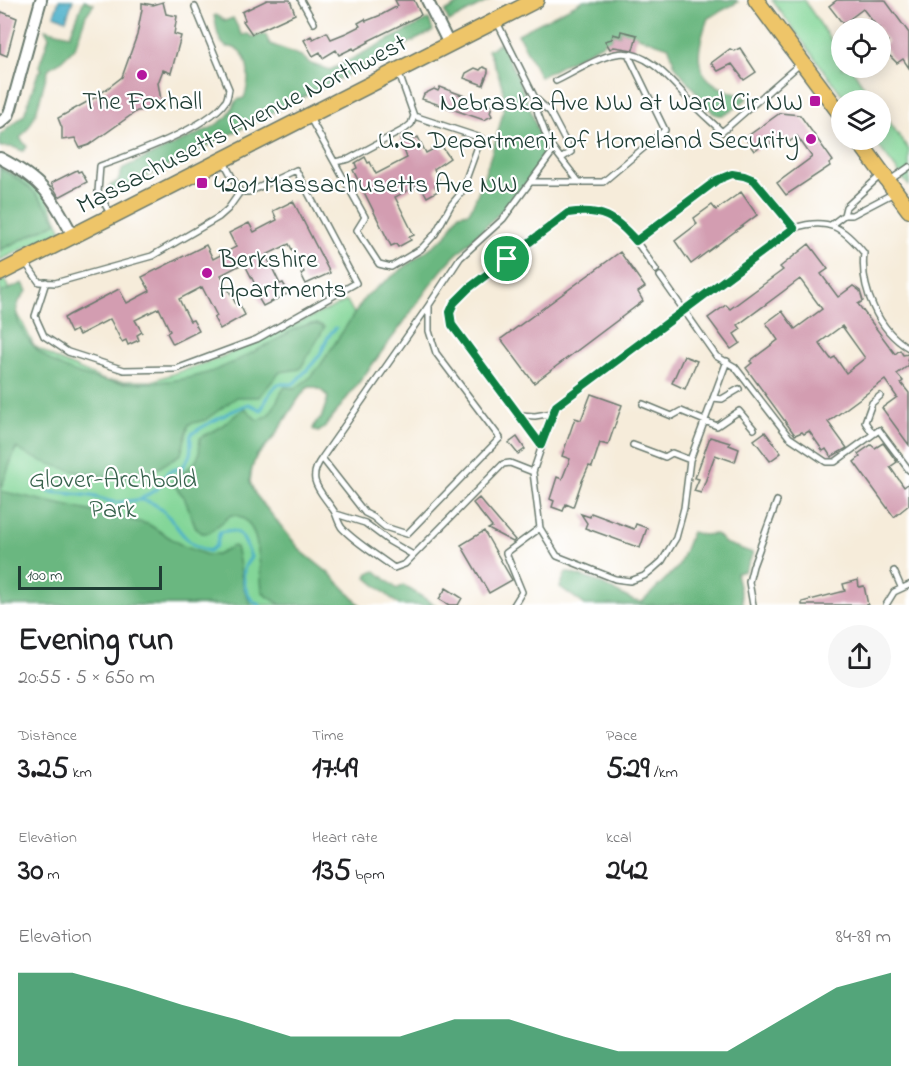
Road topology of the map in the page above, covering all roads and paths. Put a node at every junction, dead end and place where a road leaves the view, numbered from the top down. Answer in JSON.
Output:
{"nodes":[{"id":1,"x":41,"y":0,"type":"edge"},
{"id":2,"x":301,"y":0,"type":"edge"},
{"id":3,"x":427,"y":0,"type":"edge"},
{"id":4,"x":536,"y":0,"type":"edge"},
{"id":5,"x":756,"y":0,"type":"edge"},
{"id":6,"x":195,"y":7,"type":"dead end"},
{"id":7,"x":495,"y":20,"type":"junction"},
{"id":8,"x":314,"y":24,"type":"dead end"},
{"id":9,"x":448,"y":44,"type":"junction"},
{"id":10,"x":628,"y":54,"type":"junction"},
{"id":11,"x":802,"y":62,"type":"junction"},
{"id":12,"x":398,"y":70,"type":"junction"},
{"id":13,"x":556,"y":81,"type":"dead end"},
{"id":14,"x":535,"y":98,"type":"junction"},
{"id":15,"x":831,"y":101,"type":"edge"},
{"id":16,"x":309,"y":115,"type":"junction"},
{"id":17,"x":414,"y":116,"type":"junction"},
{"id":18,"x":0,"y":123,"type":"edge"},
{"id":19,"x":554,"y":150,"type":"junction"},
{"id":20,"x":865,"y":150,"type":"edge"},
{"id":21,"x":0,"y":158,"type":"edge"},
{"id":22,"x":562,"y":158,"type":"junction"},
{"id":23,"x":222,"y":160,"type":"junction"},
{"id":24,"x":335,"y":162,"type":"junction"},
{"id":25,"x":909,"y":166,"type":"edge"},
{"id":26,"x":532,"y":182,"type":"junction"},
{"id":27,"x":579,"y":182,"type":"junction"},
{"id":28,"x":889,"y":182,"type":"junction"},
{"id":29,"x":240,"y":192,"type":"junction"},
{"id":30,"x":909,"y":210,"type":"edge"},
{"id":31,"x":844,"y":214,"type":"junction"},
{"id":32,"x":112,"y":216,"type":"junction"},
{"id":33,"x":831,"y":225,"type":"junction"},
{"id":34,"x":794,"y":228,"type":"junction"},
{"id":35,"x":73,"y":236,"type":"junction"},
{"id":36,"x":636,"y":241,"type":"junction"},
{"id":37,"x":24,"y":261,"type":"junction"},
{"id":38,"x":0,"y":273,"type":"edge"},
{"id":39,"x":46,"y":282,"type":"junction"},
{"id":40,"x":429,"y":305,"type":"junction"},
{"id":41,"x":685,"y":311,"type":"junction"},
{"id":42,"x":909,"y":348,"type":"edge"},
{"id":43,"x":727,"y":361,"type":"junction"},
{"id":44,"x":739,"y":389,"type":"dead end"},
{"id":45,"x":880,"y":396,"type":"dead end"},
{"id":46,"x":713,"y":398,"type":"junction"},
{"id":47,"x":643,"y":404,"type":"dead end"},
{"id":48,"x":553,"y":413,"type":"junction"},
{"id":49,"x":519,"y":415,"type":"junction"},
{"id":50,"x":704,"y":420,"type":"junction"},
{"id":51,"x":754,"y":429,"type":"dead end"},
{"id":52,"x":873,"y":434,"type":"junction"},
{"id":53,"x":541,"y":445,"type":"junction"},
{"id":54,"x":633,"y":445,"type":"dead end"},
{"id":55,"x":322,"y":458,"type":"junction"},
{"id":56,"x":690,"y":460,"type":"junction"},
{"id":57,"x":909,"y":470,"type":"edge"},
{"id":58,"x":533,"y":472,"type":"junction"},
{"id":59,"x":777,"y":501,"type":"dead end"},
{"id":60,"x":336,"y":514,"type":"junction"},
{"id":61,"x":540,"y":528,"type":"junction"},
{"id":62,"x":413,"y":555,"type":"junction"},
{"id":63,"x":894,"y":571,"type":"dead end"},
{"id":64,"x":909,"y":585,"type":"edge"},
{"id":65,"x":901,"y":587,"type":"junction"},
{"id":66,"x":514,"y":605,"type":"edge"},
{"id":67,"x":753,"y":605,"type":"edge"},
{"id":68,"x":886,"y":605,"type":"edge"}],
"edges":[{"from":1,"to":18,"type":"street"},
{"from":2,"to":8,"type":"lane"},
{"from":3,"to":9,"type":"street"},
{"from":4,"to":7,"type":"main road","name":"Massachusetts Avenue Northwest"},
{"from":5,"to":11,"type":"main road"},
{"from":6,"to":32,"type":"lane"},
{"from":7,"to":9,"type":"main road","name":"Massachusetts Avenue Northwest"},
{"from":7,"to":14,"type":"lane"},
{"from":9,"to":12,"type":"main road","name":"Massachusetts Avenue Northwest"},
{"from":10,"to":11,"type":"lane"},
{"from":10,"to":13,"type":"lane"},
{"from":10,"to":27,"type":"lane"},
{"from":11,"to":15,"type":"main road"},
{"from":12,"to":16,"type":"main road","name":"Massachusetts Avenue Northwest"},
{"from":12,"to":17,"type":"lane"},
{"from":14,"to":19,"type":"lane"},
{"from":14,"to":22,"type":"lane"},
{"from":16,"to":23,"type":"main road","name":"Massachusetts Avenue Northwest"},
{"from":16,"to":24,"type":"lane"},
{"from":17,"to":24,"type":"lane"},
{"from":17,"to":24,"type":"lane"},
{"from":19,"to":22,"type":"lane"},
{"from":19,"to":26,"type":"lane"},
{"from":20,"to":28,"type":"main road"},
{"from":21,"to":35,"type":"street"},
{"from":22,"to":27,"type":"lane"},
{"from":23,"to":29,"type":"lane"},
{"from":23,"to":32,"type":"main road","name":"Massachusetts Avenue Northwest"},
{"from":25,"to":28,"type":"lane"},
{"from":26,"to":27,"type":"lane"},
{"from":26,"to":40,"type":"lane"},
{"from":28,"to":30,"type":"main road"},
{"from":28,"to":31,"type":"lane"},
{"from":28,"to":31,"type":"lane"},
{"from":29,"to":39,"type":"lane"},
{"from":29,"to":39,"type":"lane"},
{"from":31,"to":33,"type":"lane"},
{"from":32,"to":35,"type":"main road","name":"Massachusetts Avenue Northwest"},
{"from":33,"to":34,"type":"lane"},
{"from":33,"to":42,"type":"lane"},
{"from":34,"to":36,"type":"lane"},
{"from":34,"to":41,"type":"lane"},
{"from":35,"to":37,"type":"main road","name":"Massachusetts Avenue Northwest"},
{"from":36,"to":41,"type":"lane"},
{"from":36,"to":49,"type":"lane"},
{"from":37,"to":38,"type":"main road","name":"Massachusetts Avenue Northwest"},
{"from":37,"to":39,"type":"lane"},
{"from":40,"to":55,"type":"lane"},
{"from":40,"to":55,"type":"lane"},
{"from":41,"to":43,"type":"lane"},
{"from":41,"to":48,"type":"lane"},
{"from":43,"to":46,"type":"lane"},
{"from":43,"to":52,"type":"lane"},
{"from":44,"to":46,"type":"lane"},
{"from":45,"to":52,"type":"lane"},
{"from":46,"to":50,"type":"lane"},
{"from":47,"to":50,"type":"lane"},
{"from":48,"to":49,"type":"lane"},
{"from":48,"to":53,"type":"lane"},
{"from":49,"to":53,"type":"lane"},
{"from":50,"to":51,"type":"lane"},
{"from":50,"to":56,"type":"lane"},
{"from":52,"to":57,"type":"lane"},
{"from":53,"to":58,"type":"lane"},
{"from":54,"to":56,"type":"lane"},
{"from":55,"to":60,"type":"lane"},
{"from":56,"to":61,"type":"lane"},
{"from":58,"to":61,"type":"lane"},
{"from":58,"to":62,"type":"lane"},
{"from":59,"to":67,"type":"lane"},
{"from":60,"to":62,"type":"lane"},
{"from":60,"to":62,"type":"lane"},
{"from":61,"to":66,"type":"lane"},
{"from":63,"to":65,"type":"lane"},
{"from":64,"to":65,"type":"lane"},
{"from":65,"to":68,"type":"lane"}]}
